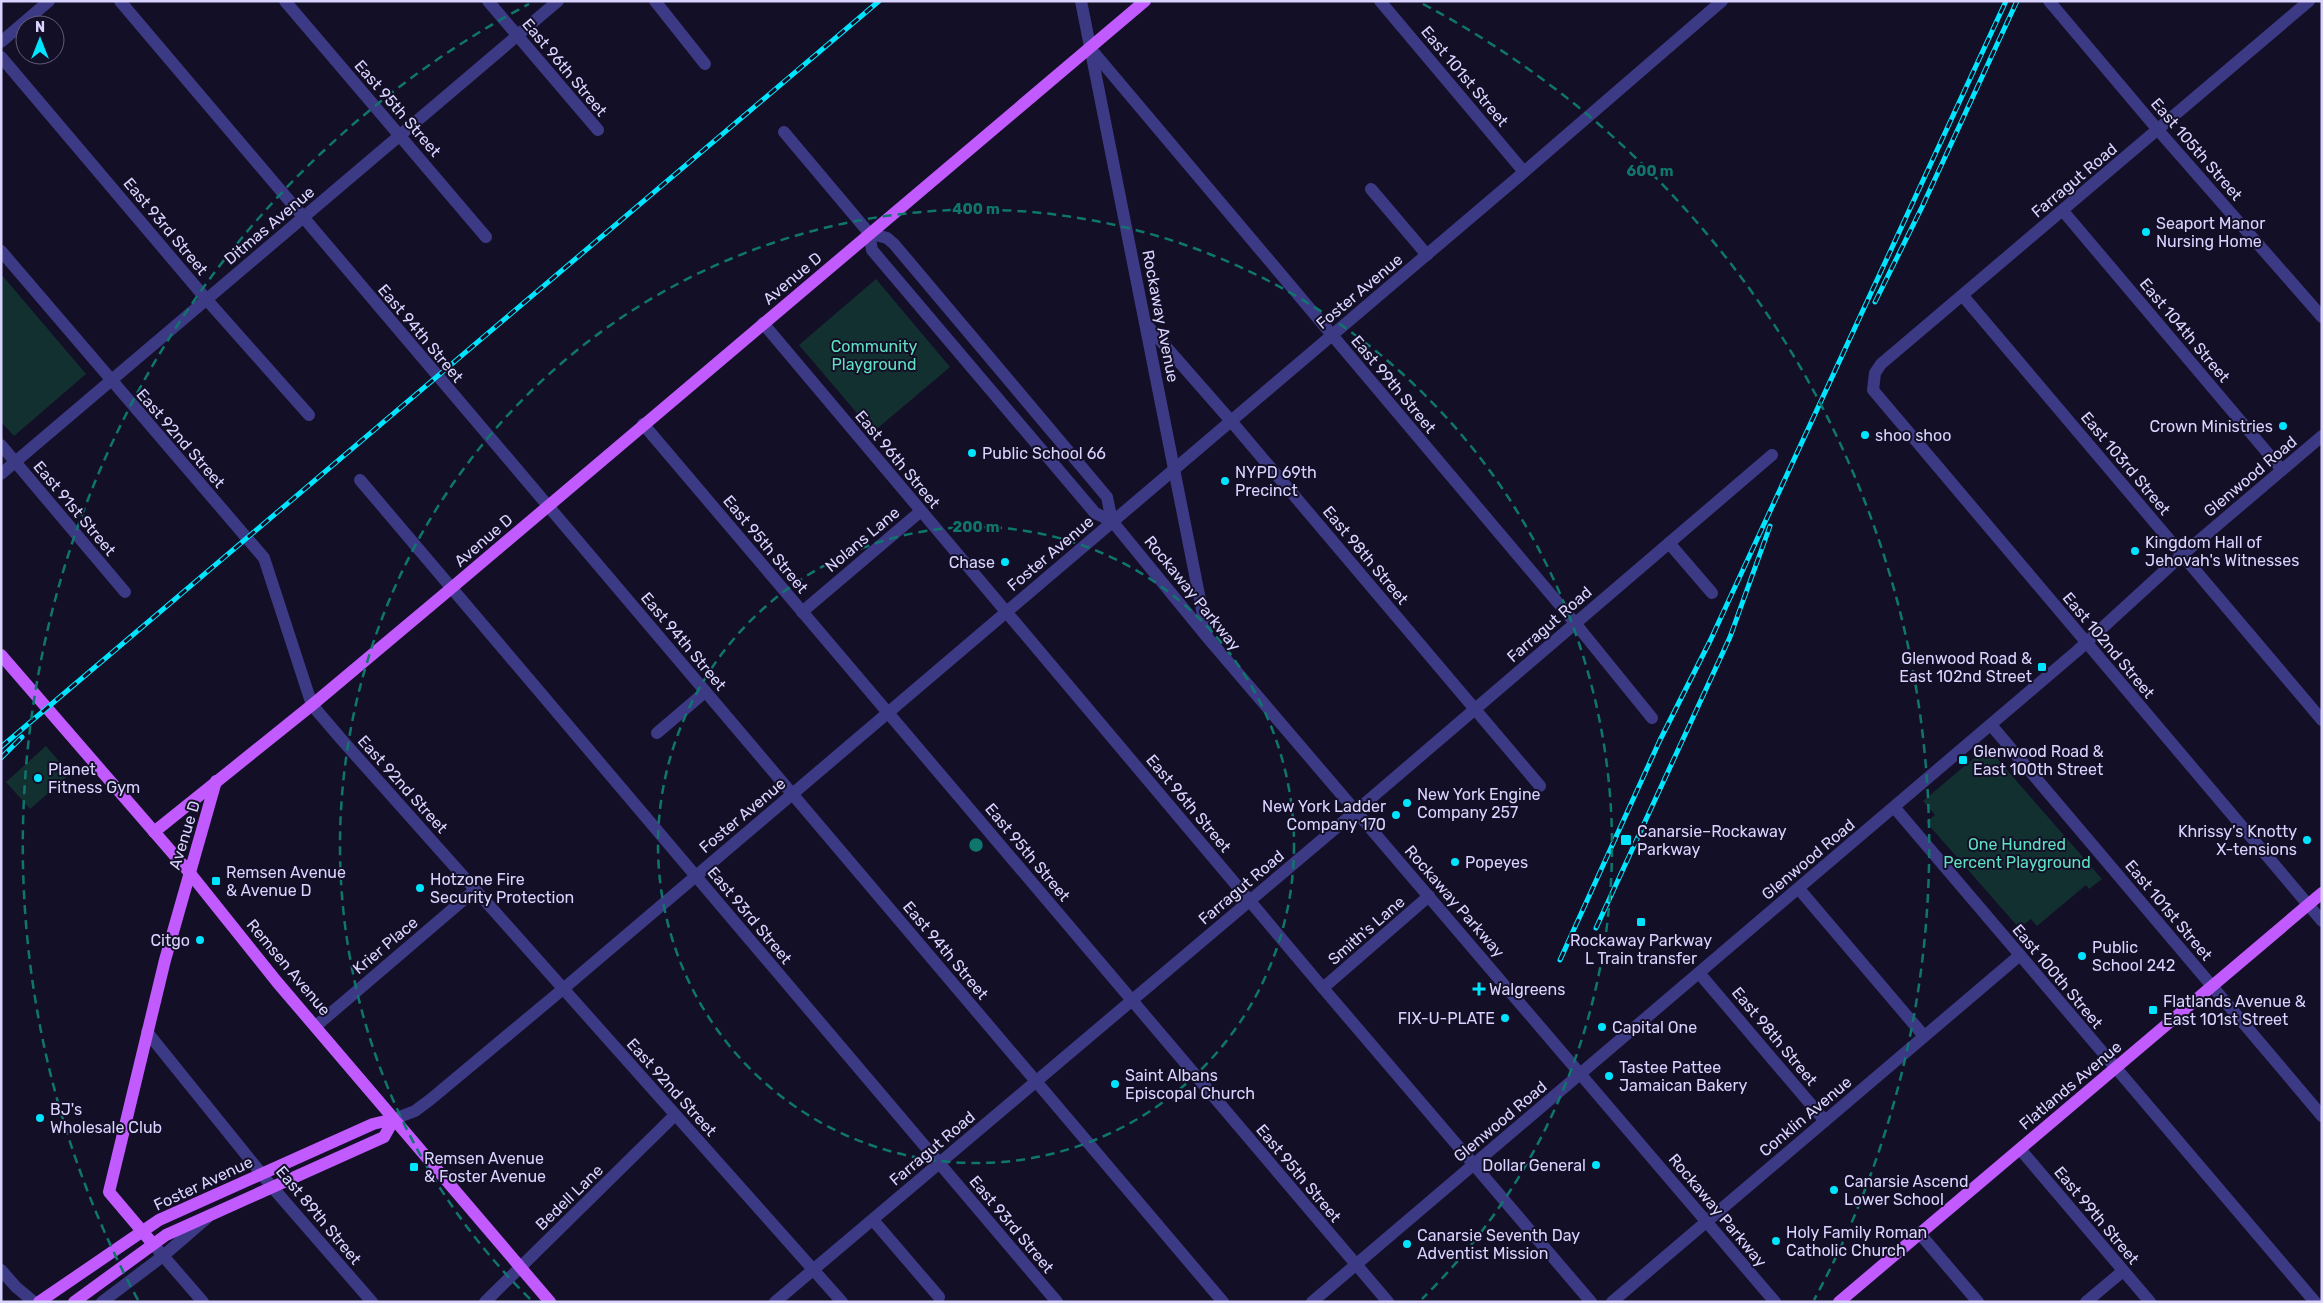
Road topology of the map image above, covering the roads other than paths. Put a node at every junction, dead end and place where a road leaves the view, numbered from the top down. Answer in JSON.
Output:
{"nodes":[{"id":1,"x":49,"y":1,"type":"edge"},
{"id":2,"x":120,"y":1,"type":"edge"},
{"id":3,"x":285,"y":1,"type":"edge"},
{"id":4,"x":488,"y":1,"type":"edge"},
{"id":5,"x":558,"y":1,"type":"edge"},
{"id":6,"x":656,"y":1,"type":"edge"},
{"id":7,"x":1081,"y":1,"type":"edge"},
{"id":8,"x":1129,"y":1,"type":"edge"},
{"id":9,"x":1380,"y":1,"type":"edge"},
{"id":10,"x":1722,"y":1,"type":"edge"},
{"id":11,"x":2049,"y":1,"type":"edge"},
{"id":12,"x":2309,"y":1,"type":"edge"},
{"id":13,"x":1144,"y":2,"type":"edge"},
{"id":14,"x":517,"y":36,"type":"junction"},
{"id":15,"x":1,"y":42,"type":"edge"},
{"id":16,"x":1090,"y":48,"type":"junction"},
{"id":17,"x":1,"y":57,"type":"edge"},
{"id":18,"x":705,"y":64,"type":"dead end"},
{"id":19,"x":598,"y":130,"type":"dead end"},
{"id":20,"x":2158,"y":130,"type":"junction"},
{"id":21,"x":784,"y":132,"type":"dead end"},
{"id":22,"x":400,"y":136,"type":"junction"},
{"id":23,"x":1524,"y":172,"type":"junction"},
{"id":24,"x":1371,"y":188,"type":"dead end"},
{"id":25,"x":2063,"y":211,"type":"junction"},
{"id":26,"x":303,"y":218,"type":"junction"},
{"id":27,"x":868,"y":233,"type":"junction"},
{"id":28,"x":486,"y":236,"type":"dead end"},
{"id":29,"x":1,"y":251,"type":"edge"},
{"id":30,"x":1427,"y":255,"type":"junction"},
{"id":31,"x":1963,"y":296,"type":"junction"},
{"id":32,"x":207,"y":300,"type":"junction"},
{"id":33,"x":2322,"y":317,"type":"edge"},
{"id":34,"x":763,"y":323,"type":"junction"},
{"id":35,"x":1146,"y":324,"type":"junction"},
{"id":36,"x":1332,"y":335,"type":"junction"},
{"id":37,"x":111,"y":381,"type":"junction"},
{"id":38,"x":1872,"y":390,"type":"joint"},
{"id":39,"x":309,"y":415,"type":"dead end"},
{"id":40,"x":1231,"y":421,"type":"junction"},
{"id":41,"x":643,"y":424,"type":"junction"},
{"id":42,"x":2322,"y":436,"type":"edge"},
{"id":43,"x":1,"y":445,"type":"edge"},
{"id":44,"x":1772,"y":455,"type":"dead end"},
{"id":45,"x":16,"y":462,"type":"junction"},
{"id":46,"x":1175,"y":468,"type":"junction"},
{"id":47,"x":2282,"y":470,"type":"junction"},
{"id":48,"x":1,"y":474,"type":"edge"},
{"id":49,"x":360,"y":480,"type":"dead end"},
{"id":50,"x":548,"y":505,"type":"junction"},
{"id":51,"x":920,"y":511,"type":"junction"},
{"id":52,"x":1112,"y":521,"type":"junction"},
{"id":53,"x":1669,"y":543,"type":"junction"},
{"id":54,"x":2182,"y":555,"type":"junction"},
{"id":55,"x":452,"y":588,"type":"junction"},
{"id":56,"x":125,"y":592,"type":"dead end"},
{"id":57,"x":1712,"y":593,"type":"dead end"},
{"id":58,"x":802,"y":612,"type":"junction"},
{"id":59,"x":1006,"y":612,"type":"junction"},
{"id":60,"x":1575,"y":623,"type":"junction"},
{"id":61,"x":1207,"y":637,"type":"junction"},
{"id":62,"x":2086,"y":643,"type":"junction"},
{"id":63,"x":1,"y":655,"type":"edge"},
{"id":64,"x":705,"y":692,"type":"junction"},
{"id":65,"x":312,"y":705,"type":"junction"},
{"id":66,"x":1475,"y":709,"type":"junction"},
{"id":67,"x":888,"y":712,"type":"junction"},
{"id":68,"x":1652,"y":718,"type":"dead end"},
{"id":69,"x":2322,"y":720,"type":"edge"},
{"id":70,"x":1990,"y":725,"type":"junction"},
{"id":71,"x":657,"y":733,"type":"dead end"},
{"id":72,"x":216,"y":781,"type":"junction"},
{"id":73,"x":1540,"y":786,"type":"dead end"},
{"id":74,"x":792,"y":794,"type":"junction"},
{"id":75,"x":1894,"y":807,"type":"junction"},
{"id":76,"x":1356,"y":811,"type":"junction"},
{"id":77,"x":154,"y":832,"type":"junction"},
{"id":78,"x":189,"y":872,"type":"junction"},
{"id":79,"x":696,"y":876,"type":"junction"},
{"id":80,"x":1799,"y":889,"type":"junction"},
{"id":81,"x":475,"y":890,"type":"junction"},
{"id":82,"x":2322,"y":893,"type":"edge"},
{"id":83,"x":1429,"y":896,"type":"junction"},
{"id":84,"x":1250,"y":900,"type":"junction"},
{"id":85,"x":2308,"y":904,"type":"junction"},
{"id":86,"x":2322,"y":921,"type":"edge"},
{"id":87,"x":2020,"y":956,"type":"junction"},
{"id":88,"x":1699,"y":973,"type":"junction"},
{"id":89,"x":2212,"y":986,"type":"junction"},
{"id":90,"x":1323,"y":988,"type":"junction"},
{"id":91,"x":563,"y":989,"type":"junction"},
{"id":92,"x":1132,"y":1000,"type":"junction"},
{"id":93,"x":316,"y":1026,"type":"junction"},
{"id":94,"x":147,"y":1032,"type":"junction"},
{"id":95,"x":1924,"y":1036,"type":"junction"},
{"id":96,"x":2115,"y":1068,"type":"junction"},
{"id":97,"x":1581,"y":1074,"type":"junction"},
{"id":98,"x":1036,"y":1082,"type":"junction"},
{"id":99,"x":675,"y":1115,"type":"junction"},
{"id":100,"x":2322,"y":1116,"type":"edge"},
{"id":101,"x":394,"y":1119,"type":"junction"},
{"id":102,"x":1825,"y":1121,"type":"junction"},
{"id":103,"x":2020,"y":1149,"type":"junction"},
{"id":104,"x":938,"y":1162,"type":"junction"},
{"id":105,"x":1474,"y":1164,"type":"junction"},
{"id":106,"x":263,"y":1173,"type":"junction"},
{"id":107,"x":274,"y":1188,"type":"junction"},
{"id":108,"x":209,"y":1216,"type":"junction"},
{"id":109,"x":873,"y":1220,"type":"junction"},
{"id":110,"x":1706,"y":1221,"type":"junction"},
{"id":111,"x":141,"y":1231,"type":"junction"},
{"id":112,"x":1920,"y":1234,"type":"junction"},
{"id":113,"x":153,"y":1244,"type":"junction"},
{"id":114,"x":163,"y":1256,"type":"junction"},
{"id":115,"x":1356,"y":1264,"type":"junction"},
{"id":116,"x":520,"y":1267,"type":"junction"},
{"id":117,"x":812,"y":1269,"type":"junction"},
{"id":118,"x":1,"y":1270,"type":"edge"},
{"id":119,"x":2123,"y":1271,"type":"junction"},
{"id":120,"x":940,"y":1297,"type":"dead end"},
{"id":121,"x":34,"y":1302,"type":"edge"},
{"id":122,"x":39,"y":1302,"type":"edge"},
{"id":123,"x":74,"y":1302,"type":"edge"},
{"id":124,"x":102,"y":1302,"type":"edge"},
{"id":125,"x":203,"y":1302,"type":"edge"},
{"id":126,"x":372,"y":1302,"type":"edge"},
{"id":127,"x":485,"y":1302,"type":"edge"},
{"id":128,"x":550,"y":1302,"type":"edge"},
{"id":129,"x":775,"y":1302,"type":"edge"},
{"id":130,"x":842,"y":1302,"type":"edge"},
{"id":131,"x":1057,"y":1302,"type":"edge"},
{"id":132,"x":1223,"y":1302,"type":"edge"},
{"id":133,"x":1312,"y":1302,"type":"edge"},
{"id":134,"x":1388,"y":1302,"type":"edge"},
{"id":135,"x":1591,"y":1302,"type":"edge"},
{"id":136,"x":1612,"y":1302,"type":"edge"},
{"id":137,"x":1775,"y":1302,"type":"edge"},
{"id":138,"x":1840,"y":1302,"type":"edge"},
{"id":139,"x":1978,"y":1302,"type":"edge"},
{"id":140,"x":2086,"y":1302,"type":"edge"},
{"id":141,"x":2150,"y":1302,"type":"edge"},
{"id":142,"x":2315,"y":1302,"type":"edge"}],
"edges":[{"from":1,"to":15,"type":"street"},
{"from":2,"to":26,"type":"street","name":"East 94th Street"},
{"from":3,"to":22,"type":"street","name":"East 95th Street"},
{"from":4,"to":14,"type":"street","name":"East 96th Street"},
{"from":5,"to":14,"type":"street","name":"Ditmas Avenue"},
{"from":6,"to":18,"type":"street"},
{"from":7,"to":16,"type":"street","name":"Rockaway Avenue"},
{"from":8,"to":13,"type":"main road"},
{"from":9,"to":23,"type":"street","name":"East 101st Street"},
{"from":10,"to":23,"type":"street","name":"Foster Avenue"},
{"from":11,"to":20,"type":"street","name":"East 105th Street"},
{"from":12,"to":20,"type":"street","name":"Farragut Road"},
{"from":13,"to":16,"type":"main road","name":"Avenue D"},
{"from":14,"to":19,"type":"street","name":"East 96th Street"},
{"from":14,"to":22,"type":"street","name":"Ditmas Avenue"},
{"from":16,"to":27,"type":"main road","name":"Avenue D"},
{"from":16,"to":35,"type":"street","name":"Rockaway Avenue"},
{"from":16,"to":36,"type":"street","name":"East 99th Street"},
{"from":17,"to":32,"type":"street","name":"East 93rd Street"},
{"from":20,"to":25,"type":"street","name":"Farragut Road"},
{"from":20,"to":33,"type":"street","name":"East 105th Street"},
{"from":21,"to":27,"type":"street","name":"Rockaway Parkway"},
{"from":22,"to":26,"type":"street","name":"Ditmas Avenue"},
{"from":22,"to":28,"type":"street","name":"East 95th Street"},
{"from":23,"to":30,"type":"street","name":"Foster Avenue"},
{"from":24,"to":30,"type":"street"},
{"from":25,"to":31,"type":"street","name":"Farragut Road"},
{"from":25,"to":47,"type":"street","name":"East 104th Street"},
{"from":26,"to":32,"type":"street","name":"Ditmas Avenue"},
{"from":26,"to":50,"type":"street","name":"East 94th Street"},
{"from":27,"to":34,"type":"main road","name":"Avenue D"},
{"from":27,"to":52,"type":"street","name":"Rockaway Parkway"},
{"from":27,"to":52,"type":"street","name":"Rockaway Parkway"},
{"from":29,"to":37,"type":"street","name":"East 92nd Street"},
{"from":30,"to":36,"type":"street","name":"Foster Avenue"},
{"from":31,"to":38,"type":"street","name":"Farragut Road"},
{"from":31,"to":54,"type":"street","name":"East 103rd Street"},
{"from":32,"to":37,"type":"street","name":"Ditmas Avenue"},
{"from":32,"to":39,"type":"street","name":"East 93rd Street"},
{"from":34,"to":41,"type":"main road","name":"Avenue D"},
{"from":34,"to":51,"type":"street","name":"East 96th Street"},
{"from":35,"to":40,"type":"street","name":"East 98th Street"},
{"from":35,"to":46,"type":"street","name":"Rockaway Avenue"},
{"from":36,"to":40,"type":"street","name":"Foster Avenue"},
{"from":36,"to":60,"type":"street","name":"East 99th Street"},
{"from":37,"to":45,"type":"street","name":"Ditmas Avenue"},
{"from":37,"to":65,"type":"street","name":"East 92nd Street"},
{"from":38,"to":62,"type":"street","name":"East 102nd Street"},
{"from":40,"to":46,"type":"street","name":"Foster Avenue"},
{"from":40,"to":66,"type":"street","name":"East 98th Street"},
{"from":41,"to":50,"type":"main road","name":"Avenue D"},
{"from":41,"to":58,"type":"street","name":"East 95th Street"},
{"from":42,"to":47,"type":"street","name":"Glenwood Road"},
{"from":43,"to":45,"type":"street","name":"East 91st Street"},
{"from":44,"to":53,"type":"street","name":"Farragut Road"},
{"from":45,"to":48,"type":"street","name":"Ditmas Avenue"},
{"from":45,"to":56,"type":"street","name":"East 91st Street"},
{"from":46,"to":52,"type":"street","name":"Foster Avenue"},
{"from":46,"to":61,"type":"street","name":"Rockaway Avenue"},
{"from":47,"to":54,"type":"street","name":"Glenwood Road"},
{"from":49,"to":55,"type":"street","name":"East 93rd Street"},
{"from":50,"to":55,"type":"main road","name":"Avenue D"},
{"from":50,"to":64,"type":"street","name":"East 94th Street"},
{"from":51,"to":58,"type":"street","name":"Nolans Lane"},
{"from":51,"to":59,"type":"street","name":"East 96th Street"},
{"from":52,"to":59,"type":"street","name":"Foster Avenue"},
{"from":52,"to":61,"type":"street","name":"Rockaway Parkway"},
{"from":53,"to":57,"type":"street"},
{"from":53,"to":60,"type":"street","name":"Farragut Road"},
{"from":54,"to":62,"type":"street","name":"Glenwood Road"},
{"from":54,"to":69,"type":"street","name":"East 103rd Street"},
{"from":55,"to":65,"type":"main road","name":"Avenue D"},
{"from":55,"to":79,"type":"street","name":"East 93rd Street"},
{"from":58,"to":67,"type":"street","name":"East 95th Street"},
{"from":59,"to":67,"type":"street","name":"Foster Avenue"},
{"from":59,"to":84,"type":"street","name":"East 96th Street"},
{"from":60,"to":66,"type":"street","name":"Farragut Road"},
{"from":60,"to":68,"type":"street","name":"East 99th Street"},
{"from":61,"to":76,"type":"street","name":"Rockaway Parkway"},
{"from":62,"to":70,"type":"street","name":"Glenwood Road"},
{"from":62,"to":85,"type":"street","name":"East 102nd Street"},
{"from":63,"to":77,"type":"main road","name":"Remsen Avenue"},
{"from":64,"to":71,"type":"street"},
{"from":64,"to":74,"type":"street","name":"East 94th Street"},
{"from":65,"to":72,"type":"main road","name":"Avenue D"},
{"from":65,"to":81,"type":"street","name":"East 92nd Street"},
{"from":66,"to":73,"type":"street","name":"East 98th Street"},
{"from":66,"to":76,"type":"street","name":"Farragut Road"},
{"from":67,"to":74,"type":"street","name":"Foster Avenue"},
{"from":67,"to":92,"type":"street","name":"East 95th Street"},
{"from":70,"to":75,"type":"street","name":"Glenwood Road"},
{"from":70,"to":89,"type":"street","name":"East 101st Street"},
{"from":72,"to":77,"type":"main road"},
{"from":72,"to":78,"type":"main road","name":"Avenue D"},
{"from":74,"to":79,"type":"street","name":"Foster Avenue"},
{"from":74,"to":98,"type":"street","name":"East 94th Street"},
{"from":75,"to":80,"type":"street","name":"Glenwood Road"},
{"from":75,"to":87,"type":"street","name":"East 100th Street"},
{"from":76,"to":83,"type":"street","name":"Rockaway Parkway"},
{"from":76,"to":84,"type":"street","name":"Farragut Road"},
{"from":77,"to":78,"type":"main road","name":"Remsen Avenue"},
{"from":78,"to":93,"type":"main road","name":"Remsen Avenue"},
{"from":78,"to":94,"type":"main road","name":"Avenue D"},
{"from":79,"to":91,"type":"street","name":"Foster Avenue"},
{"from":79,"to":104,"type":"street","name":"East 93rd Street"},
{"from":80,"to":88,"type":"street","name":"Glenwood Road"},
{"from":80,"to":95,"type":"street"},
{"from":81,"to":91,"type":"street","name":"East 92nd Street"},
{"from":81,"to":93,"type":"street","name":"Krier Place"},
{"from":82,"to":85,"type":"main road","name":"Flatlands Avenue"},
{"from":83,"to":90,"type":"street","name":"Smith's Lane"},
{"from":83,"to":97,"type":"street","name":"Rockaway Parkway"},
{"from":84,"to":90,"type":"street","name":"East 96th Street"},
{"from":84,"to":92,"type":"street","name":"Farragut Road"},
{"from":85,"to":86,"type":"street","name":"East 102nd Street"},
{"from":85,"to":89,"type":"main road","name":"Flatlands Avenue"},
{"from":87,"to":95,"type":"street","name":"Conklin Avenue"},
{"from":87,"to":96,"type":"street","name":"East 100th Street"},
{"from":88,"to":97,"type":"street","name":"Glenwood Road"},
{"from":88,"to":102,"type":"street","name":"East 98th Street"},
{"from":89,"to":96,"type":"main road","name":"Flatlands Avenue"},
{"from":89,"to":100,"type":"street","name":"East 101st Street"},
{"from":90,"to":105,"type":"street","name":"East 96th Street"},
{"from":91,"to":99,"type":"street","name":"East 92nd Street"},
{"from":91,"to":101,"type":"street","name":"Foster Avenue"},
{"from":92,"to":98,"type":"street","name":"Farragut Road"},
{"from":92,"to":115,"type":"street","name":"East 95th Street"},
{"from":93,"to":101,"type":"main road","name":"Remsen Avenue"},
{"from":94,"to":106,"type":"street","name":"East 89th Street"},
{"from":94,"to":111,"type":"main road","name":"Avenue D"},
{"from":95,"to":102,"type":"street","name":"Conklin Avenue"},
{"from":96,"to":103,"type":"main road","name":"Flatlands Avenue"},
{"from":96,"to":142,"type":"street","name":"East 100th Street"},
{"from":97,"to":105,"type":"street","name":"Glenwood Road"},
{"from":97,"to":110,"type":"street","name":"Rockaway Parkway"},
{"from":98,"to":104,"type":"street","name":"Farragut Road"},
{"from":98,"to":132,"type":"street","name":"East 94th Street"},
{"from":99,"to":116,"type":"street","name":"Bedell Lane"},
{"from":99,"to":117,"type":"street","name":"East 92nd Street"},
{"from":101,"to":106,"type":"main road","name":"Foster Avenue"},
{"from":101,"to":107,"type":"main road","name":"Foster Avenue"},
{"from":101,"to":116,"type":"main road","name":"Remsen Avenue"},
{"from":102,"to":110,"type":"street","name":"Conklin Avenue"},
{"from":103,"to":112,"type":"main road","name":"Flatlands Avenue"},
{"from":103,"to":119,"type":"street","name":"East 99th Street"},
{"from":104,"to":109,"type":"street","name":"Farragut Road"},
{"from":104,"to":131,"type":"street","name":"East 93rd Street"},
{"from":105,"to":115,"type":"street","name":"Glenwood Road"},
{"from":105,"to":135,"type":"street","name":"East 96th Street"},
{"from":106,"to":107,"type":"street","name":"East 89th Street"},
{"from":106,"to":111,"type":"main road","name":"Foster Avenue"},
{"from":107,"to":108,"type":"main road","name":"Foster Avenue"},
{"from":107,"to":126,"type":"street","name":"East 89th Street"},
{"from":108,"to":113,"type":"main road","name":"Foster Avenue"},
{"from":108,"to":114,"type":"street"},
{"from":109,"to":117,"type":"street","name":"Farragut Road"},
{"from":109,"to":120,"type":"street"},
{"from":110,"to":136,"type":"street","name":"Conklin Avenue"},
{"from":110,"to":137,"type":"street","name":"Rockaway Parkway"},
{"from":111,"to":113,"type":"main road","name":"Avenue D"},
{"from":111,"to":122,"type":"main road","name":"Foster Avenue"},
{"from":112,"to":138,"type":"main road","name":"Flatlands Avenue"},
{"from":112,"to":139,"type":"street"},
{"from":113,"to":114,"type":"street"},
{"from":113,"to":123,"type":"main road","name":"Foster Avenue"},
{"from":114,"to":124,"type":"street"},
{"from":114,"to":125,"type":"street"},
{"from":115,"to":133,"type":"street","name":"Glenwood Road"},
{"from":115,"to":134,"type":"street","name":"East 95th Street"},
{"from":116,"to":127,"type":"street","name":"Bedell Lane"},
{"from":116,"to":128,"type":"main road","name":"Remsen Avenue"},
{"from":117,"to":129,"type":"street","name":"Farragut Road"},
{"from":117,"to":130,"type":"street","name":"East 92nd Street"},
{"from":118,"to":121,"type":"street"},
{"from":119,"to":140,"type":"street"},
{"from":119,"to":141,"type":"street","name":"East 99th Street"}]}
